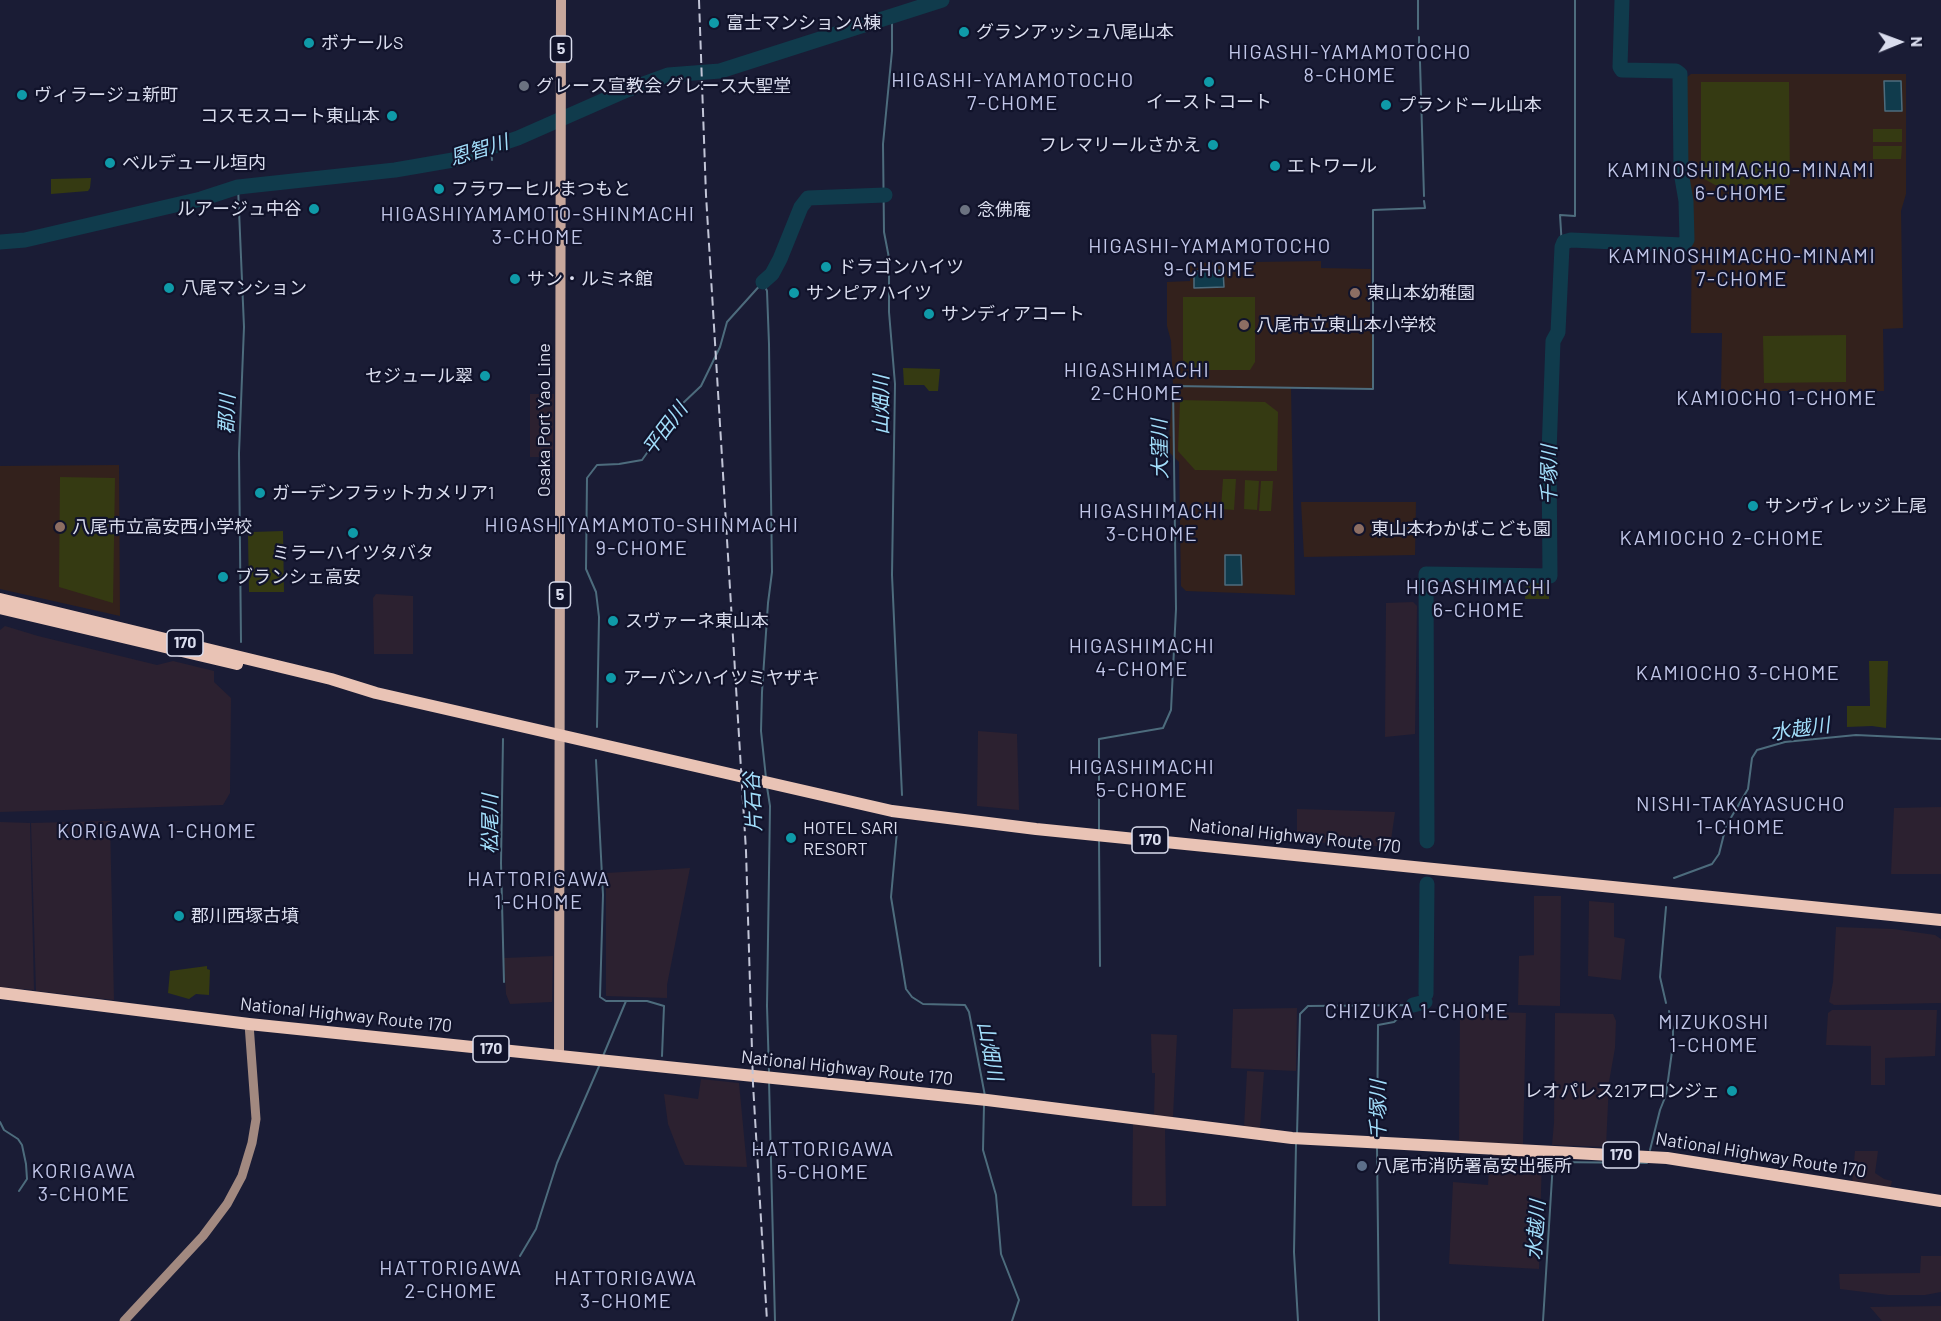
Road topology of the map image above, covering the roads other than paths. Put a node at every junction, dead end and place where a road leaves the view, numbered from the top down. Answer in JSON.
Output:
{"nodes":[{"id":1,"x":561,"y":0,"type":"edge"},
{"id":2,"x":0,"y":599,"type":"edge"},
{"id":3,"x":0,"y":608,"type":"edge"},
{"id":4,"x":370,"y":691,"type":"junction"},
{"id":5,"x":560,"y":734,"type":"junction"},
{"id":6,"x":1941,"y":920,"type":"edge"},
{"id":7,"x":0,"y":993,"type":"edge"},
{"id":8,"x":249,"y":1024,"type":"junction"},
{"id":9,"x":559,"y":1056,"type":"junction"},
{"id":10,"x":1941,"y":1201,"type":"edge"},
{"id":11,"x":124,"y":1321,"type":"edge"}],
"edges":[{"from":1,"to":5,"type":"main road","name":"Osaka Port Yao Line","number":"5"},
{"from":2,"to":4,"type":"highway","name":"National Highway Route 170","number":"170"},
{"from":3,"to":4,"type":"highway","name":"National Highway Route 170","number":"170"},
{"from":4,"to":5,"type":"highway","name":"National Highway Route 170","number":"170"},
{"from":5,"to":6,"type":"highway","name":"National Highway Route 170","number":"170"},
{"from":5,"to":9,"type":"main road","name":"Osaka Port Yao Line","number":"5"},
{"from":7,"to":8,"type":"highway","name":"National Highway Route 170","number":"170"},
{"from":8,"to":9,"type":"highway","name":"National Highway Route 170","number":"170"},
{"from":8,"to":11,"type":"main road"},
{"from":9,"to":10,"type":"highway","name":"National Highway Route 170","number":"170"}]}
